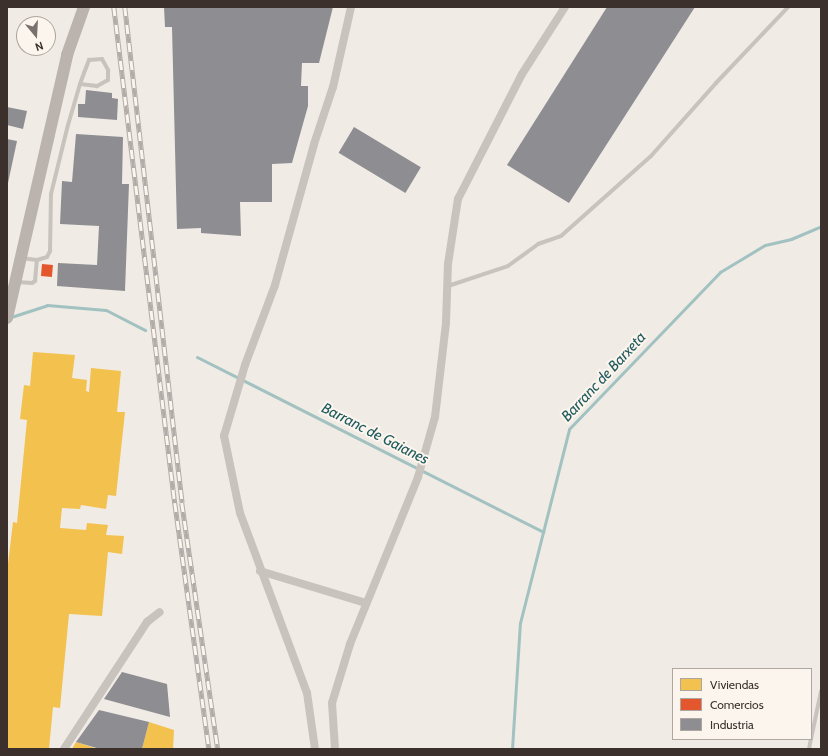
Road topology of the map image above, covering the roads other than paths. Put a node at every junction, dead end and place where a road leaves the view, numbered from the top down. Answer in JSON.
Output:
{"nodes":[{"id":1,"x":84,"y":7,"type":"edge"},
{"id":2,"x":351,"y":7,"type":"edge"},
{"id":3,"x":565,"y":7,"type":"edge"},
{"id":4,"x":788,"y":7,"type":"edge"},
{"id":5,"x":80,"y":84,"type":"junction"},
{"id":6,"x":21,"y":258,"type":"junction"},
{"id":7,"x":37,"y":260,"type":"junction"},
{"id":8,"x":15,"y":282,"type":"junction"},
{"id":9,"x":448,"y":286,"type":"junction"},
{"id":10,"x":9,"y":298,"type":"edge"},
{"id":11,"x":8,"y":315,"type":"edge"},
{"id":12,"x":260,"y":571,"type":"junction"},
{"id":13,"x":366,"y":603,"type":"junction"},
{"id":14,"x":160,"y":612,"type":"dead end"},
{"id":15,"x":821,"y":691,"type":"edge"},
{"id":16,"x":812,"y":734,"type":"edge"},
{"id":17,"x":64,"y":749,"type":"edge"},
{"id":18,"x":315,"y":749,"type":"edge"},
{"id":19,"x":335,"y":749,"type":"edge"}],
"edges":[{"from":1,"to":6,"type":"street"},
{"from":2,"to":12,"type":"street"},
{"from":3,"to":9,"type":"street"},
{"from":4,"to":9,"type":"lane"},
{"from":5,"to":5,"type":"lane"},
{"from":5,"to":7,"type":"lane"},
{"from":6,"to":7,"type":"lane"},
{"from":6,"to":8,"type":"street"},
{"from":7,"to":8,"type":"lane"},
{"from":8,"to":10,"type":"street"},
{"from":9,"to":13,"type":"street"},
{"from":10,"to":11,"type":"street"},
{"from":12,"to":13,"type":"street"},
{"from":12,"to":18,"type":"street"},
{"from":13,"to":19,"type":"street"},
{"from":14,"to":17,"type":"street"},
{"from":15,"to":16,"type":"lane"}]}
